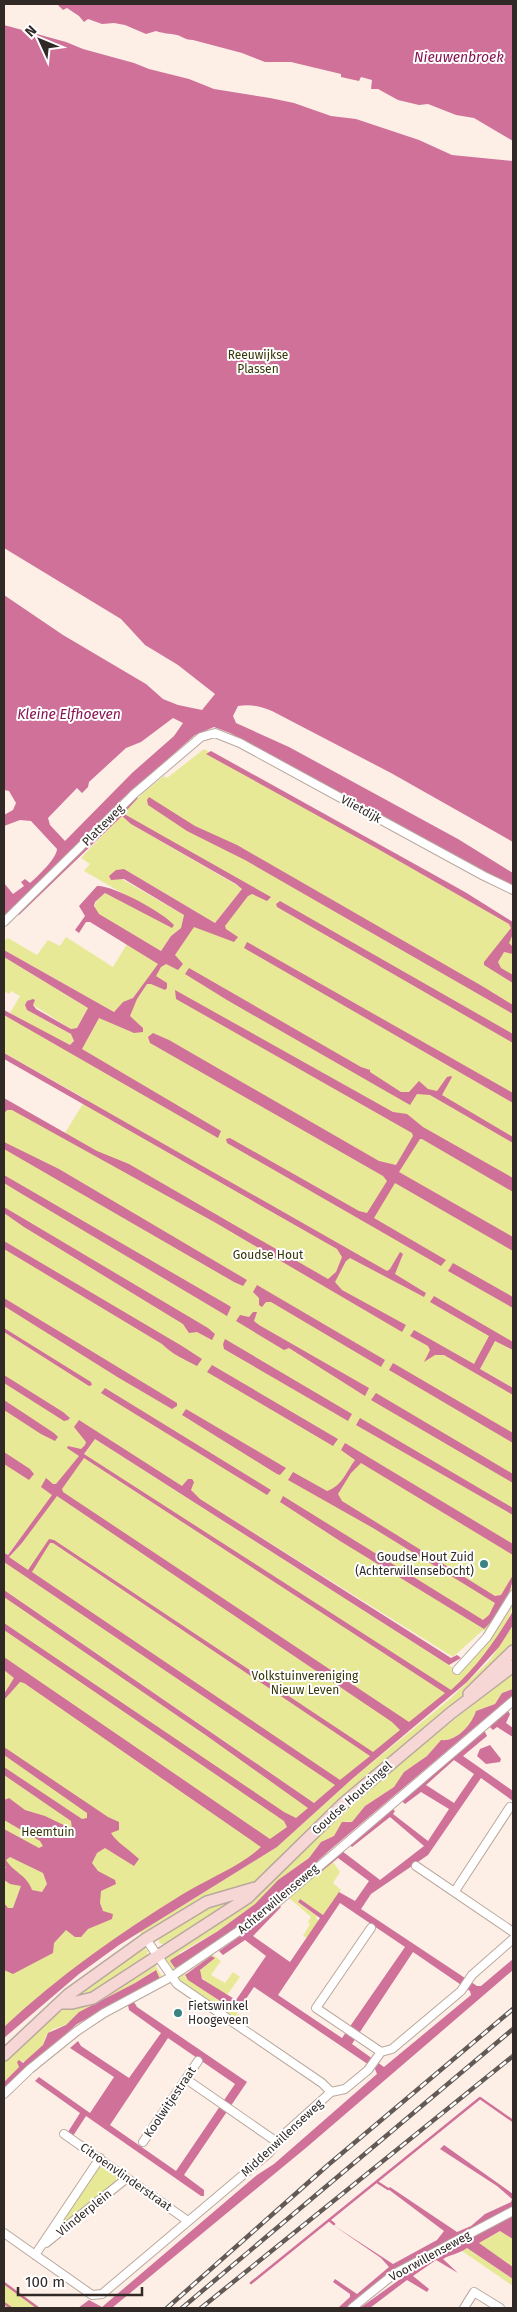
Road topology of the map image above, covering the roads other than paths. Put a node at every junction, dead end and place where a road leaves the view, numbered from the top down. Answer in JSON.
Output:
{"nodes":[{"id":1,"x":207,"y":734,"type":"joint"},
{"id":2,"x":513,"y":890,"type":"edge"},
{"id":3,"x":4,"y":922,"type":"edge"},
{"id":4,"x":513,"y":1595,"type":"edge"},
{"id":5,"x":513,"y":1651,"type":"edge"},
{"id":6,"x":513,"y":1666,"type":"edge"},
{"id":7,"x":457,"y":1670,"type":"dead end"},
{"id":8,"x":513,"y":1701,"type":"edge"},
{"id":9,"x":451,"y":1713,"type":"junction"},
{"id":10,"x":510,"y":1807,"type":"dead end"},
{"id":11,"x":416,"y":1866,"type":"dead end"},
{"id":12,"x":256,"y":1887,"type":"junction"},
{"id":13,"x":455,"y":1891,"type":"junction"},
{"id":14,"x":371,"y":1928,"type":"dead end"},
{"id":15,"x":513,"y":1932,"type":"edge"},
{"id":16,"x":146,"y":1939,"type":"junction"},
{"id":17,"x":513,"y":1939,"type":"edge"},
{"id":18,"x":156,"y":1955,"type":"junction"},
{"id":19,"x":170,"y":1977,"type":"junction"},
{"id":20,"x":62,"y":2003,"type":"junction"},
{"id":21,"x":381,"y":2052,"type":"junction"},
{"id":22,"x":4,"y":2056,"type":"edge"},
{"id":23,"x":198,"y":2062,"type":"dead end"},
{"id":24,"x":186,"y":2079,"type":"junction"},
{"id":25,"x":331,"y":2092,"type":"junction"},
{"id":26,"x":4,"y":2094,"type":"edge"},
{"id":27,"x":64,"y":2134,"type":"dead end"},
{"id":28,"x":143,"y":2142,"type":"dead end"},
{"id":29,"x":277,"y":2142,"type":"junction"},
{"id":30,"x":100,"y":2158,"type":"junction"},
{"id":31,"x":127,"y":2178,"type":"junction"},
{"id":32,"x":513,"y":2211,"type":"edge"},
{"id":33,"x":188,"y":2220,"type":"junction"},
{"id":34,"x":4,"y":2232,"type":"edge"},
{"id":35,"x":40,"y":2247,"type":"junction"},
{"id":36,"x":35,"y":2255,"type":"junction"},
{"id":37,"x":352,"y":2308,"type":"edge"},
{"id":38,"x":464,"y":2308,"type":"edge"},
{"id":39,"x":500,"y":2308,"type":"edge"}],
"edges":[{"from":1,"to":2,"type":"street","name":"Vlietdijk"},
{"from":1,"to":3,"type":"street","name":"Platteweg"},
{"from":4,"to":7,"type":"street"},
{"from":5,"to":9,"type":"main road","name":"Goudse Houtsingel"},
{"from":6,"to":9,"type":"main road","name":"Goudse Houtsingel"},
{"from":8,"to":19,"type":"street","name":"Achterwillenseweg"},
{"from":9,"to":12,"type":"main road","name":"Goudse Houtsingel"},
{"from":10,"to":13,"type":"street"},
{"from":11,"to":13,"type":"street"},
{"from":12,"to":16,"type":"main road","name":"Goudse Houtsingel"},
{"from":12,"to":18,"type":"main road","name":"Goudse Houtsingel"},
{"from":13,"to":15,"type":"street"},
{"from":14,"to":21,"type":"street"},
{"from":16,"to":18,"type":"street"},
{"from":16,"to":20,"type":"main road","name":"Goudse Houtsingel"},
{"from":17,"to":21,"type":"street","name":"Middenwillenseweg"},
{"from":18,"to":19,"type":"street"},
{"from":18,"to":20,"type":"main road","name":"Goudse Houtsingel"},
{"from":19,"to":25,"type":"street"},
{"from":19,"to":26,"type":"street","name":"Achterwillenseweg"},
{"from":20,"to":22,"type":"main road","name":"Goudse Houtsingel"},
{"from":21,"to":25,"type":"street","name":"Middenwillenseweg"},
{"from":23,"to":24,"type":"street","name":"Koolwitjestraat"},
{"from":24,"to":28,"type":"street","name":"Koolwitjestraat"},
{"from":24,"to":29,"type":"street"},
{"from":25,"to":29,"type":"street","name":"Middenwillenseweg"},
{"from":27,"to":30,"type":"street","name":"Citroenvlinderstraat"},
{"from":29,"to":33,"type":"street","name":"Middenwillenseweg"},
{"from":30,"to":31,"type":"street","name":"Citroenvlinderstraat"},
{"from":30,"to":35,"type":"street","name":"Vlinderplein"},
{"from":31,"to":33,"type":"street","name":"Citroenvlinderstraat"},
{"from":31,"to":35,"type":"street","name":"Vlinderplein"},
{"from":32,"to":37,"type":"street","name":"Voorwillenseweg"},
{"from":33,"to":36,"type":"street","name":"Middenwillenseweg"},
{"from":34,"to":36,"type":"street"},
{"from":35,"to":36,"type":"street","name":"Vlinderplein"},
{"from":38,"to":39,"type":"street"}]}
